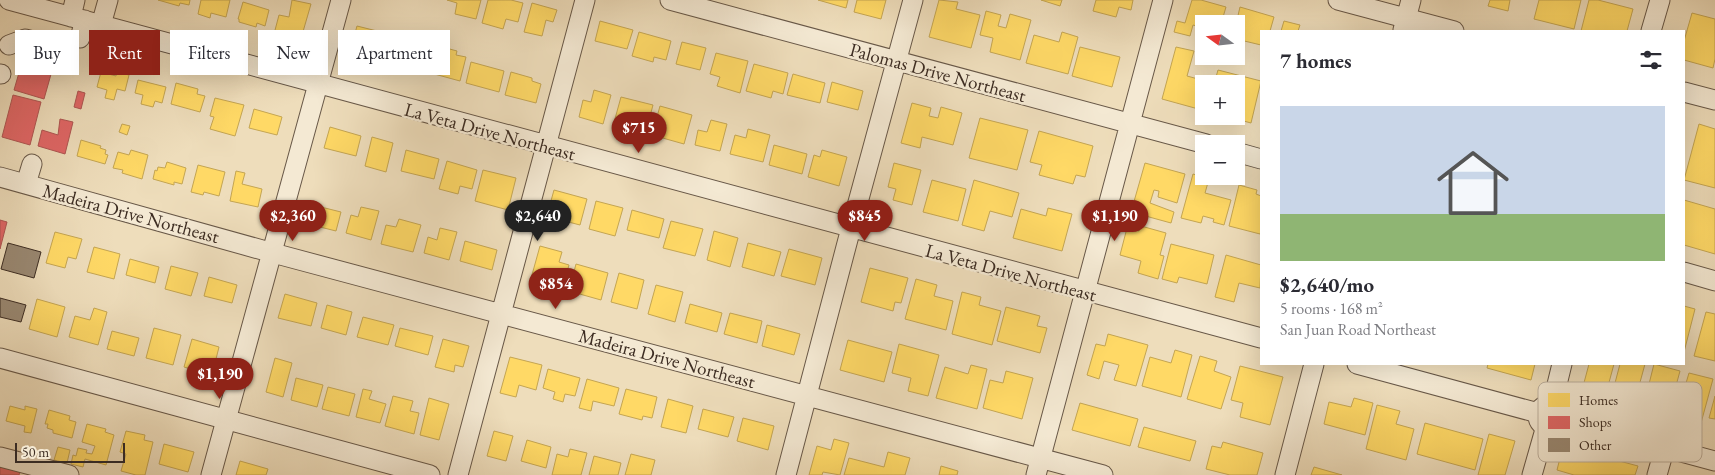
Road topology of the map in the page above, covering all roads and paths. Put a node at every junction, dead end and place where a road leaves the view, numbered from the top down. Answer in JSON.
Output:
{"nodes":[{"id":1,"x":9,"y":0,"type":"edge"},
{"id":2,"x":108,"y":0,"type":"edge"},
{"id":3,"x":341,"y":0,"type":"edge"},
{"id":4,"x":585,"y":0,"type":"edge"},
{"id":5,"x":670,"y":0,"type":"edge"},
{"id":6,"x":913,"y":0,"type":"edge"},
{"id":7,"x":1163,"y":0,"type":"edge"},
{"id":8,"x":1338,"y":0,"type":"edge"},
{"id":9,"x":1411,"y":0,"type":"edge"},
{"id":10,"x":1660,"y":0,"type":"edge"},
{"id":11,"x":37,"y":16,"type":"edge"},
{"id":12,"x":82,"y":20,"type":"edge"},
{"id":13,"x":1404,"y":25,"type":"edge"},
{"id":14,"x":1446,"y":30,"type":"edge"},
{"id":15,"x":1651,"y":30,"type":"edge"},
{"id":16,"x":9,"y":45,"type":"dead end"},
{"id":17,"x":897,"y":60,"type":"junction"},
{"id":18,"x":318,"y":84,"type":"junction"},
{"id":19,"x":1685,"y":92,"type":"edge"},
{"id":20,"x":1715,"y":100,"type":"edge"},
{"id":21,"x":1130,"y":123,"type":"junction"},
{"id":22,"x":1195,"y":141,"type":"edge"},
{"id":23,"x":547,"y":146,"type":"junction"},
{"id":24,"x":1245,"y":155,"type":"edge"},
{"id":25,"x":1260,"y":159,"type":"edge"},
{"id":26,"x":32,"y":164,"type":"dead end"},
{"id":27,"x":0,"y":177,"type":"edge"},
{"id":28,"x":26,"y":184,"type":"junction"},
{"id":29,"x":851,"y":228,"type":"junction"},
{"id":30,"x":273,"y":253,"type":"junction"},
{"id":31,"x":1685,"y":272,"type":"edge"},
{"id":32,"x":1715,"y":281,"type":"edge"},
{"id":33,"x":1084,"y":291,"type":"junction"},
{"id":34,"x":502,"y":313,"type":"junction"},
{"id":35,"x":1260,"y":338,"type":"edge"},
{"id":36,"x":0,"y":358,"type":"edge"},
{"id":37,"x":1314,"y":365,"type":"edge"},
{"id":38,"x":1361,"y":365,"type":"edge"},
{"id":39,"x":1562,"y":365,"type":"edge"},
{"id":40,"x":1558,"y":382,"type":"edge"},
{"id":41,"x":808,"y":396,"type":"junction"},
{"id":42,"x":1538,"y":413,"type":"edge"},
{"id":43,"x":227,"y":419,"type":"junction"},
{"id":44,"x":1538,"y":454,"type":"edge"},
{"id":45,"x":0,"y":457,"type":"edge"},
{"id":46,"x":1702,"y":457,"type":"edge"},
{"id":47,"x":1715,"y":461,"type":"edge"},
{"id":48,"x":1661,"y":462,"type":"edge"},
{"id":49,"x":1038,"y":467,"type":"edge"},
{"id":50,"x":69,"y":475,"type":"edge"},
{"id":51,"x":212,"y":475,"type":"edge"},
{"id":52,"x":430,"y":475,"type":"edge"},
{"id":53,"x":458,"y":475,"type":"edge"},
{"id":54,"x":786,"y":475,"type":"edge"},
{"id":55,"x":1103,"y":475,"type":"edge"},
{"id":56,"x":1285,"y":475,"type":"edge"},
{"id":57,"x":1532,"y":475,"type":"edge"},
{"id":58,"x":1657,"y":475,"type":"edge"}],
"edges":[{"from":1,"to":11,"type":"street","name":"La Veta Drive Northeast"},
{"from":2,"to":12,"type":"street"},
{"from":3,"to":18,"type":"street"},
{"from":4,"to":23,"type":"street"},
{"from":5,"to":17,"type":"street","name":"Palomas Drive Northeast"},
{"from":6,"to":17,"type":"street"},
{"from":7,"to":21,"type":"street"},
{"from":8,"to":13,"type":"street"},
{"from":9,"to":13,"type":"street"},
{"from":10,"to":15,"type":"street"},
{"from":11,"to":12,"type":"street","name":"La Veta Drive Northeast"},
{"from":11,"to":16,"type":"street"},
{"from":12,"to":18,"type":"street","name":"La Veta Drive Northeast"},
{"from":13,"to":14,"type":"street"},
{"from":17,"to":21,"type":"street","name":"Palomas Drive Northeast"},
{"from":17,"to":29,"type":"street"},
{"from":18,"to":23,"type":"street","name":"La Veta Drive Northeast"},
{"from":18,"to":30,"type":"street"},
{"from":19,"to":20,"type":"street"},
{"from":21,"to":22,"type":"street","name":"Palomas Drive Northeast"},
{"from":21,"to":33,"type":"street"},
{"from":23,"to":29,"type":"street","name":"La Veta Drive Northeast"},
{"from":23,"to":34,"type":"street"},
{"from":24,"to":25,"type":"street"},
{"from":26,"to":28,"type":"street"},
{"from":27,"to":28,"type":"street","name":"Madeira Drive Northeast"},
{"from":28,"to":30,"type":"street","name":"Madeira Drive Northeast"},
{"from":29,"to":33,"type":"street","name":"La Veta Drive Northeast"},
{"from":29,"to":41,"type":"street"},
{"from":30,"to":34,"type":"street","name":"Madeira Drive Northeast"},
{"from":30,"to":43,"type":"street"},
{"from":31,"to":32,"type":"street"},
{"from":33,"to":35,"type":"street","name":"La Veta Drive Northeast"},
{"from":33,"to":49,"type":"street"},
{"from":34,"to":41,"type":"street","name":"Madeira Drive Northeast"},
{"from":34,"to":53,"type":"street"},
{"from":36,"to":43,"type":"street"},
{"from":37,"to":56,"type":"street"},
{"from":38,"to":42,"type":"street"},
{"from":39,"to":40,"type":"street"},
{"from":41,"to":49,"type":"street","name":"Madeira Drive Northeast"},
{"from":41,"to":54,"type":"street"},
{"from":43,"to":51,"type":"street"},
{"from":43,"to":52,"type":"street"},
{"from":44,"to":57,"type":"street"},
{"from":45,"to":50,"type":"street"},
{"from":46,"to":47,"type":"street"},
{"from":48,"to":58,"type":"street"},
{"from":49,"to":55,"type":"street","name":"Madeira Drive Northeast"}]}
